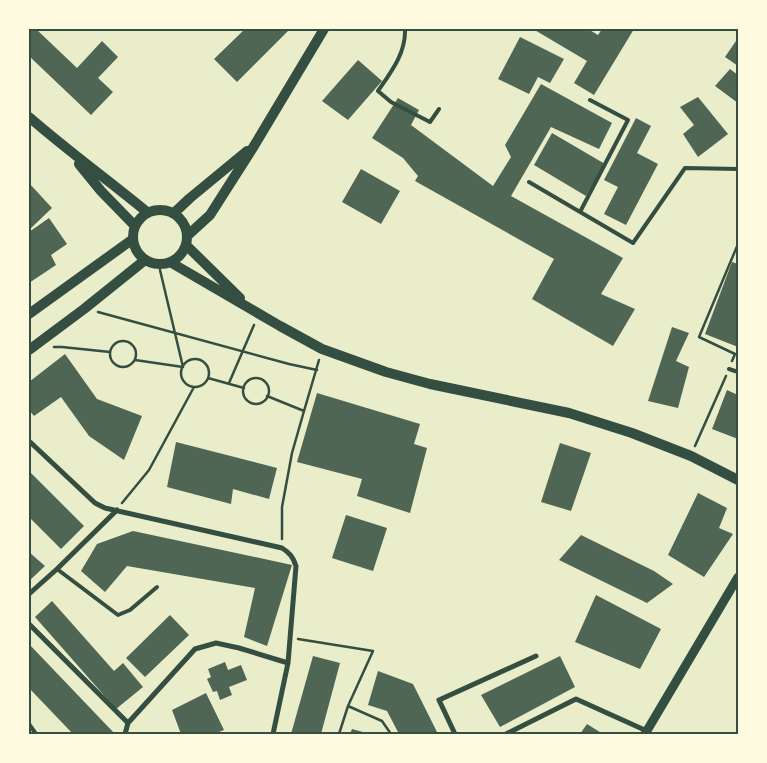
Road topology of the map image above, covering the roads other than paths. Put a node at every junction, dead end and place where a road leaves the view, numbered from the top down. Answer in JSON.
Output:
{"nodes":[{"id":1,"x":324,"y":29,"type":"edge"},
{"id":2,"x":405,"y":29,"type":"edge"},
{"id":3,"x":590,"y":100,"type":"dead end"},
{"id":4,"x":439,"y":109,"type":"dead end"},
{"id":5,"x":29,"y":117,"type":"edge"},
{"id":6,"x":254,"y":146,"type":"junction"},
{"id":7,"x":69,"y":152,"type":"junction"},
{"id":8,"x":738,"y":169,"type":"edge"},
{"id":9,"x":529,"y":182,"type":"dead end"},
{"id":10,"x":147,"y":212,"type":"junction"},
{"id":11,"x":580,"y":212,"type":"junction"},
{"id":12,"x":174,"y":213,"type":"junction"},
{"id":13,"x":134,"y":226,"type":"junction"},
{"id":14,"x":133,"y":239,"type":"junction"},
{"id":15,"x":187,"y":240,"type":"junction"},
{"id":16,"x":145,"y":260,"type":"junction"},
{"id":17,"x":170,"y":262,"type":"junction"},
{"id":18,"x":254,"y":311,"type":"junction"},
{"id":19,"x":29,"y":314,"type":"edge"},
{"id":20,"x":29,"y":350,"type":"edge"},
{"id":21,"x":729,"y":369,"type":"road end"},
{"id":22,"x":738,"y":372,"type":"edge"},
{"id":23,"x":29,"y":441,"type":"edge"},
{"id":24,"x":738,"y":480,"type":"edge"},
{"id":25,"x":117,"y":510,"type":"junction"},
{"id":26,"x":57,"y":568,"type":"junction"},
{"id":27,"x":738,"y":577,"type":"edge"},
{"id":28,"x":157,"y":587,"type":"dead end"},
{"id":29,"x":29,"y":594,"type":"edge"},
{"id":30,"x":29,"y":624,"type":"edge"},
{"id":31,"x":536,"y":656,"type":"dead end"},
{"id":32,"x":288,"y":663,"type":"junction"},
{"id":33,"x":128,"y":723,"type":"junction"},
{"id":34,"x":29,"y":724,"type":"edge"},
{"id":35,"x":646,"y":733,"type":"edge"},
{"id":36,"x":36,"y":734,"type":"edge"},
{"id":37,"x":126,"y":734,"type":"edge"},
{"id":38,"x":273,"y":734,"type":"edge"},
{"id":39,"x":455,"y":734,"type":"edge"},
{"id":40,"x":506,"y":734,"type":"edge"}],
"edges":[{"from":1,"to":6,"type":"main road"},
{"from":2,"to":4,"type":"lane"},
{"from":3,"to":11,"type":"lane"},
{"from":5,"to":7,"type":"main road"},
{"from":6,"to":12,"type":"main road"},
{"from":6,"to":15,"type":"main road"},
{"from":7,"to":10,"type":"main road"},
{"from":7,"to":13,"type":"main road"},
{"from":8,"to":11,"type":"lane"},
{"from":9,"to":11,"type":"lane"},
{"from":10,"to":12,"type":"main road"},
{"from":10,"to":13,"type":"main road"},
{"from":12,"to":15,"type":"main road"},
{"from":13,"to":14,"type":"main road"},
{"from":14,"to":16,"type":"main road"},
{"from":14,"to":19,"type":"main road"},
{"from":15,"to":17,"type":"main road"},
{"from":15,"to":18,"type":"main road"},
{"from":16,"to":17,"type":"main road"},
{"from":16,"to":20,"type":"main road"},
{"from":17,"to":18,"type":"main road"},
{"from":18,"to":24,"type":"main road"},
{"from":21,"to":22,"type":"lane"},
{"from":23,"to":25,"type":"street"},
{"from":25,"to":26,"type":"street"},
{"from":25,"to":32,"type":"street"},
{"from":26,"to":28,"type":"lane"},
{"from":26,"to":29,"type":"street"},
{"from":27,"to":35,"type":"street"},
{"from":30,"to":33,"type":"street"},
{"from":31,"to":39,"type":"street"},
{"from":32,"to":33,"type":"street"},
{"from":32,"to":38,"type":"street"},
{"from":33,"to":37,"type":"street"},
{"from":34,"to":36,"type":"lane"},
{"from":35,"to":40,"type":"street"}]}
